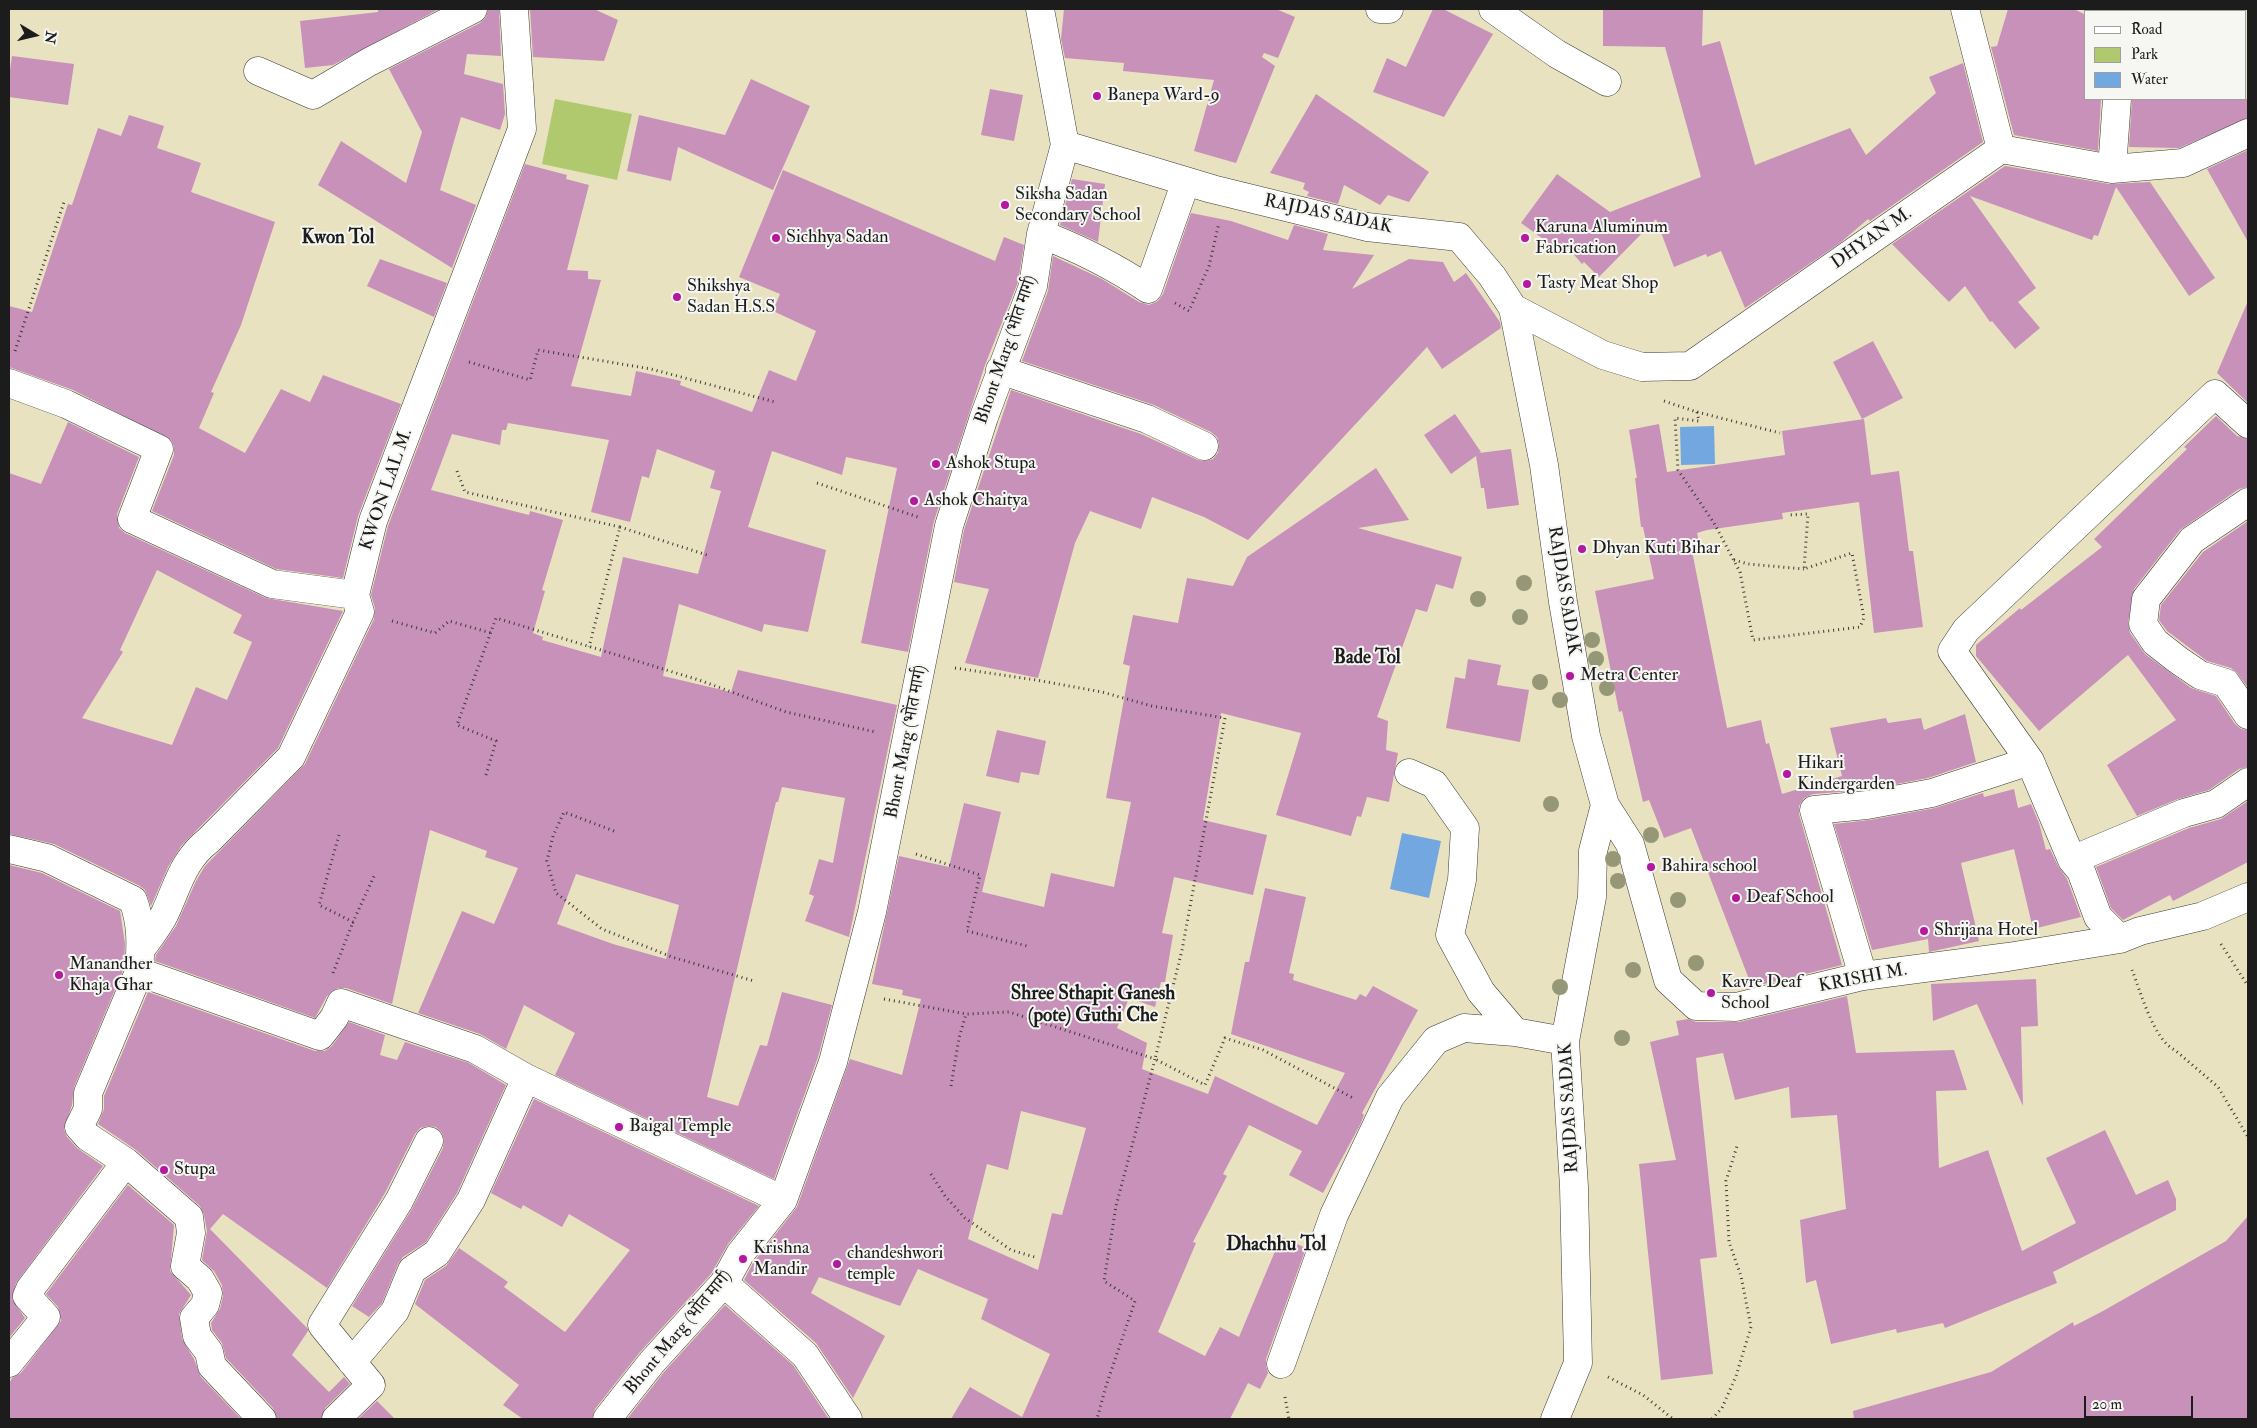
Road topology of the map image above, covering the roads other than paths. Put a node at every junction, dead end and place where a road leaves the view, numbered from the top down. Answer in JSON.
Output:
{"nodes":[{"id":1,"x":473,"y":9,"type":"edge"},
{"id":2,"x":514,"y":9,"type":"edge"},
{"id":3,"x":1040,"y":9,"type":"edge"},
{"id":4,"x":1380,"y":9,"type":"edge"},
{"id":5,"x":1389,"y":9,"type":"edge"},
{"id":6,"x":1492,"y":9,"type":"edge"},
{"id":7,"x":1966,"y":9,"type":"edge"},
{"id":8,"x":258,"y":71,"type":"dead end"},
{"id":9,"x":1608,"y":82,"type":"dead end"},
{"id":10,"x":2117,"y":100,"type":"edge"},
{"id":11,"x":2248,"y":133,"type":"edge"},
{"id":12,"x":1065,"y":145,"type":"junction"},
{"id":13,"x":2001,"y":149,"type":"junction"},
{"id":14,"x":2112,"y":169,"type":"junction"},
{"id":15,"x":1186,"y":181,"type":"junction"},
{"id":16,"x":1041,"y":234,"type":"junction"},
{"id":17,"x":1513,"y":308,"type":"junction"},
{"id":18,"x":1000,"y":370,"type":"junction"},
{"id":19,"x":10,"y":372,"type":"edge"},
{"id":20,"x":2248,"y":424,"type":"edge"},
{"id":21,"x":1204,"y":446,"type":"dead end"},
{"id":22,"x":2248,"y":502,"type":"edge"},
{"id":23,"x":357,"y":603,"type":"junction"},
{"id":24,"x":2248,"y":715,"type":"edge"},
{"id":25,"x":2030,"y":761,"type":"junction"},
{"id":26,"x":1409,"y":773,"type":"dead end"},
{"id":27,"x":2248,"y":782,"type":"edge"},
{"id":28,"x":1605,"y":805,"type":"junction"},
{"id":29,"x":9,"y":849,"type":"edge"},
{"id":30,"x":2072,"y":860,"type":"junction"},
{"id":31,"x":2248,"y":897,"type":"edge"},
{"id":32,"x":2120,"y":939,"type":"junction"},
{"id":33,"x":140,"y":960,"type":"junction"},
{"id":34,"x":1863,"y":976,"type":"junction"},
{"id":35,"x":1515,"y":1032,"type":"junction"},
{"id":36,"x":1565,"y":1041,"type":"junction"},
{"id":37,"x":526,"y":1078,"type":"junction"},
{"id":38,"x":430,"y":1141,"type":"dead end"},
{"id":39,"x":126,"y":1162,"type":"junction"},
{"id":40,"x":783,"y":1200,"type":"junction"},
{"id":41,"x":724,"y":1283,"type":"junction"},
{"id":42,"x":352,"y":1362,"type":"junction"},
{"id":43,"x":9,"y":1363,"type":"edge"},
{"id":44,"x":1281,"y":1364,"type":"dead end"},
{"id":45,"x":262,"y":1419,"type":"edge"},
{"id":46,"x":336,"y":1419,"type":"edge"},
{"id":47,"x":607,"y":1419,"type":"edge"},
{"id":48,"x":848,"y":1419,"type":"edge"},
{"id":49,"x":1554,"y":1419,"type":"edge"}],
"edges":[{"from":1,"to":8,"type":"street"},
{"from":2,"to":23,"type":"street","name":"KWON LAL M."},
{"from":3,"to":12,"type":"street","name":"Bhont Marg (भाेंत मार्ग)"},
{"from":4,"to":5,"type":"street"},
{"from":6,"to":9,"type":"street"},
{"from":7,"to":13,"type":"street"},
{"from":10,"to":14,"type":"street"},
{"from":11,"to":14,"type":"street"},
{"from":12,"to":15,"type":"street","name":"RAJDAS SADAK"},
{"from":12,"to":16,"type":"street","name":"Bhont Marg (भाेंत मार्ग)"},
{"from":13,"to":14,"type":"street"},
{"from":13,"to":17,"type":"street","name":"DHYAN M."},
{"from":15,"to":16,"type":"street"},
{"from":15,"to":17,"type":"street","name":"RAJDAS SADAK"},
{"from":16,"to":18,"type":"street","name":"Bhont Marg (भाेंत मार्ग)"},
{"from":17,"to":28,"type":"street","name":"RAJDAS SADAK"},
{"from":18,"to":21,"type":"street"},
{"from":18,"to":40,"type":"street","name":"Bhont Marg (भाेंत मार्ग)"},
{"from":19,"to":23,"type":"street"},
{"from":20,"to":25,"type":"street"},
{"from":22,"to":24,"type":"street"},
{"from":23,"to":33,"type":"street","name":"KWON LAL M."},
{"from":25,"to":30,"type":"street"},
{"from":25,"to":34,"type":"street"},
{"from":26,"to":35,"type":"street"},
{"from":27,"to":30,"type":"street"},
{"from":28,"to":34,"type":"street","name":"KRISHI M."},
{"from":28,"to":36,"type":"street","name":"RAJDAS SADAK"},
{"from":29,"to":33,"type":"street"},
{"from":30,"to":32,"type":"street"},
{"from":31,"to":32,"type":"street","name":"KRISHI M."},
{"from":32,"to":34,"type":"street","name":"KRISHI M."},
{"from":33,"to":37,"type":"street"},
{"from":33,"to":39,"type":"street"},
{"from":35,"to":36,"type":"street"},
{"from":35,"to":44,"type":"street"},
{"from":36,"to":49,"type":"street","name":"RAJDAS SADAK"},
{"from":37,"to":40,"type":"street"},
{"from":37,"to":42,"type":"street"},
{"from":38,"to":42,"type":"street"},
{"from":39,"to":43,"type":"street"},
{"from":39,"to":45,"type":"street"},
{"from":40,"to":41,"type":"street","name":"Bhont Marg (भाेंत मार्ग)"},
{"from":41,"to":47,"type":"street","name":"Bhont Marg (भाेंत मार्ग)"},
{"from":41,"to":48,"type":"street"},
{"from":42,"to":46,"type":"street"}]}
